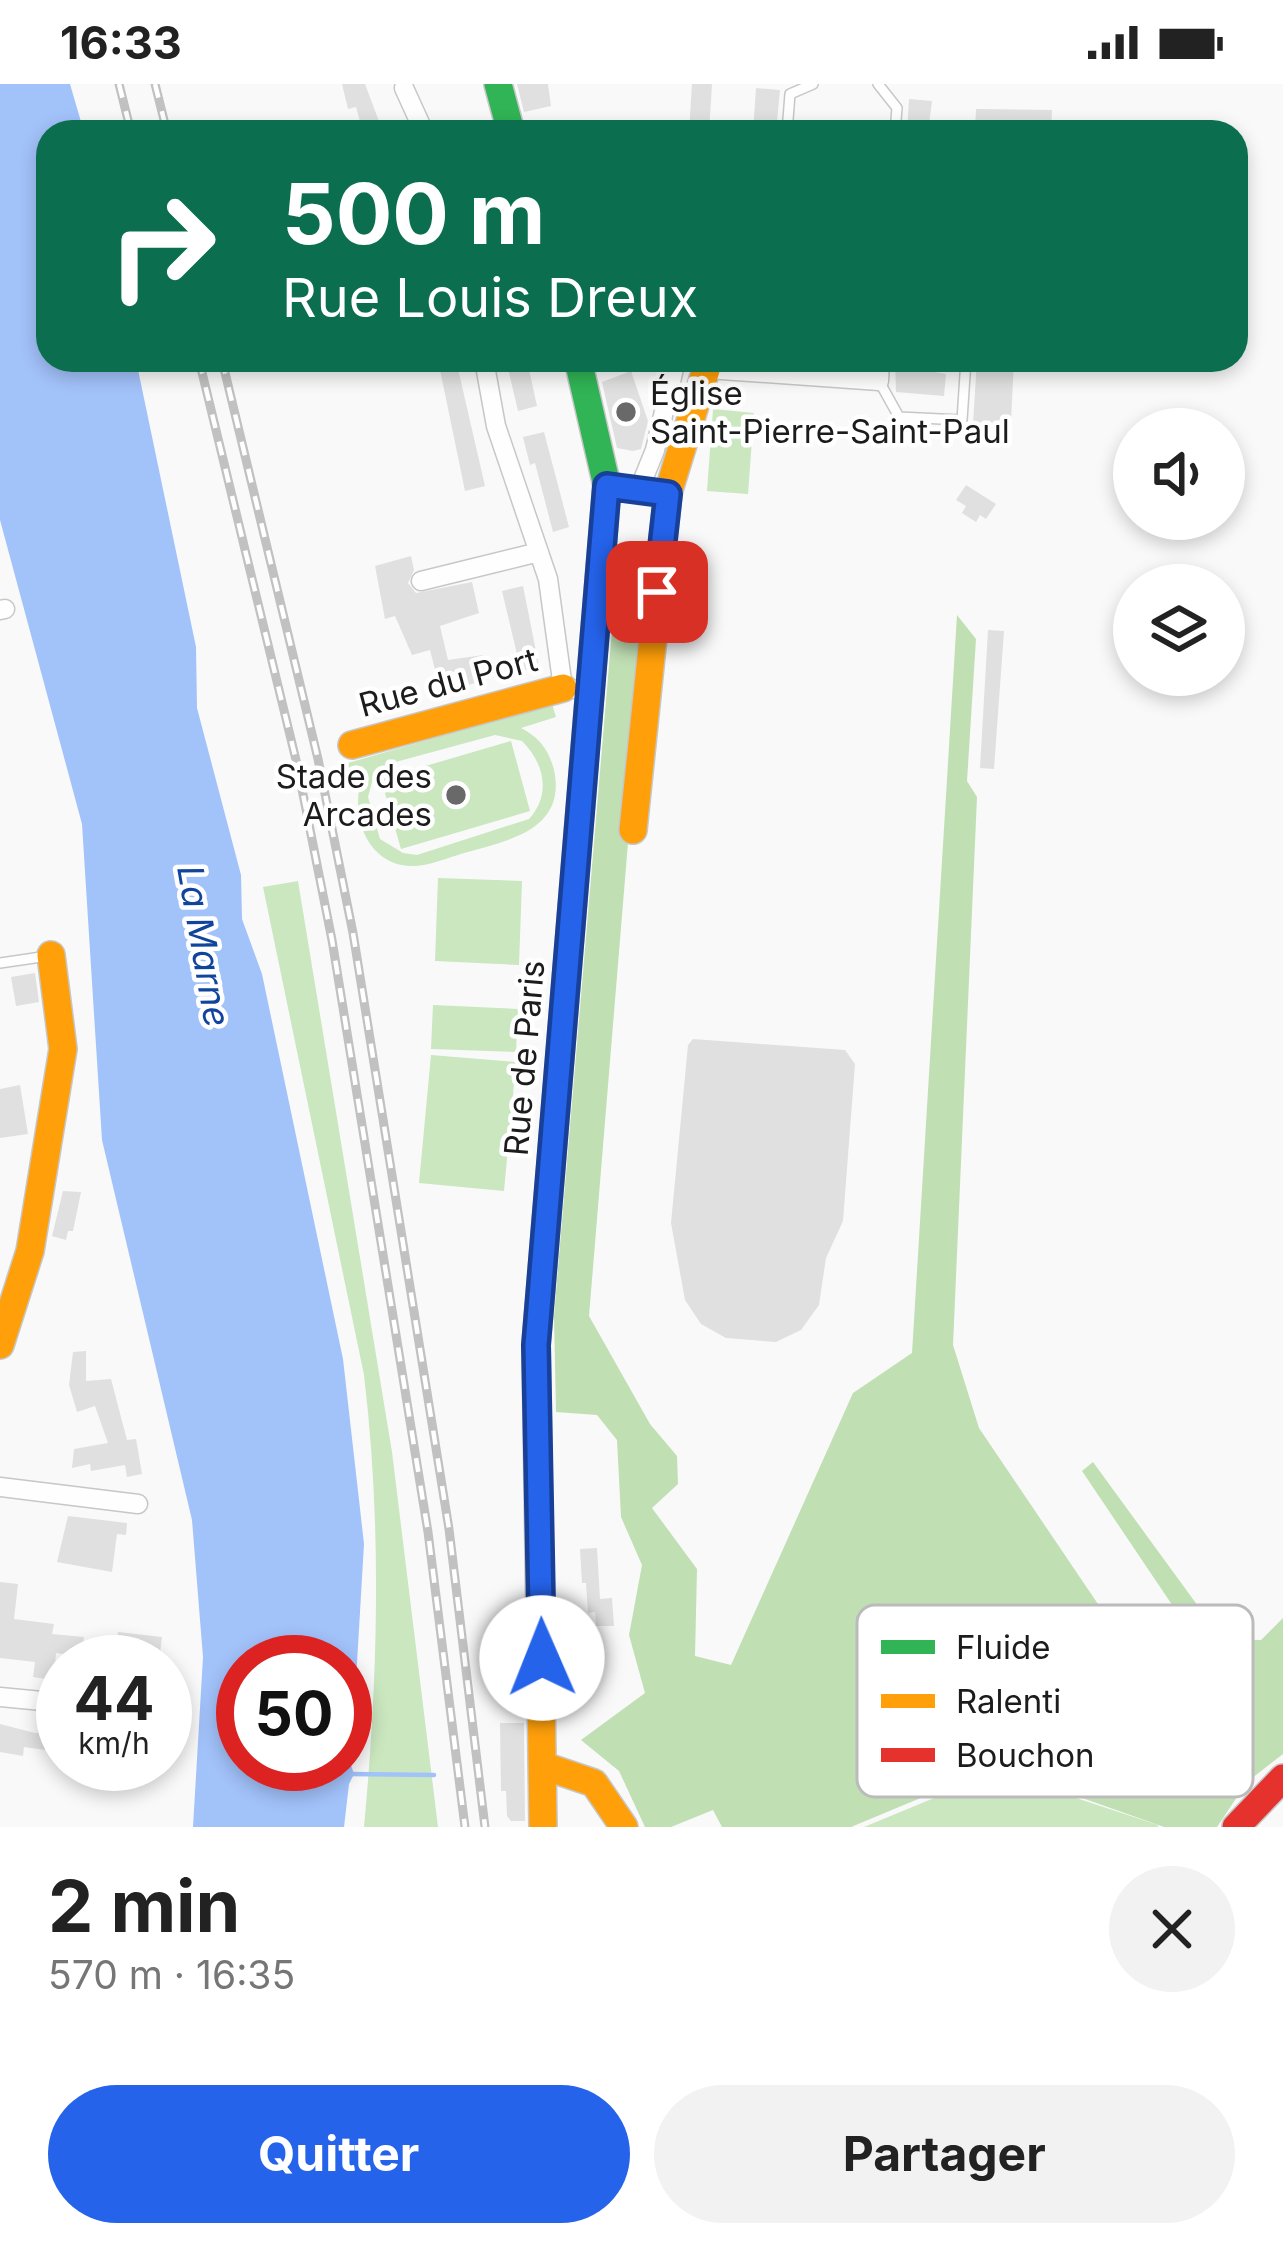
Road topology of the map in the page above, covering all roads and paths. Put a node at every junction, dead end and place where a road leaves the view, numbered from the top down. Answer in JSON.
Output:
{"nodes":[{"id":1,"x":498,"y":84,"type":"edge"},
{"id":2,"x":813,"y":84,"type":"edge"},
{"id":3,"x":878,"y":84,"type":"edge"},
{"id":4,"x":404,"y":88,"type":"dead end"},
{"id":5,"x":419,"y":120,"type":"edge"},
{"id":6,"x":508,"y":120,"type":"edge"},
{"id":7,"x":788,"y":120,"type":"edge"},
{"id":8,"x":896,"y":120,"type":"edge"},
{"id":9,"x":486,"y":372,"type":"edge"},
{"id":10,"x":581,"y":372,"type":"edge"},
{"id":11,"x":673,"y":372,"type":"edge"},
{"id":12,"x":705,"y":372,"type":"edge"},
{"id":13,"x":788,"y":372,"type":"edge"},
{"id":14,"x":879,"y":372,"type":"edge"},
{"id":15,"x":965,"y":372,"type":"edge"},
{"id":16,"x":878,"y":381,"type":"junction"},
{"id":17,"x":607,"y":486,"type":"junction"},
{"id":18,"x":654,"y":490,"type":"junction"},
{"id":19,"x":539,"y":552,"type":"junction"},
{"id":20,"x":421,"y":581,"type":"dead end"},
{"id":21,"x":556,"y":628,"type":"junction"},
{"id":22,"x":596,"y":632,"type":"junction"},
{"id":23,"x":576,"y":690,"type":"junction"},
{"id":24,"x":352,"y":745,"type":"dead end"},
{"id":25,"x":633,"y":830,"type":"dead end"},
{"id":26,"x":51,"y":956,"type":"joint"},
{"id":27,"x":0,"y":963,"type":"edge"},
{"id":28,"x":0,"y":1345,"type":"edge"},
{"id":29,"x":0,"y":1486,"type":"edge"},
{"id":30,"x":138,"y":1504,"type":"dead end"},
{"id":31,"x":0,"y":1697,"type":"edge"},
{"id":32,"x":36,"y":1700,"type":"edge"},
{"id":33,"x":544,"y":1766,"type":"junction"},
{"id":34,"x":1281,"y":1782,"type":"edge"},
{"id":35,"x":543,"y":1827,"type":"edge"},
{"id":36,"x":624,"y":1827,"type":"edge"},
{"id":37,"x":1236,"y":1827,"type":"edge"}],
"edges":[{"from":1,"to":6,"type":"main road"},
{"from":2,"to":7,"type":"lane"},
{"from":3,"to":8,"type":"lane"},
{"from":4,"to":5,"type":"street"},
{"from":9,"to":19,"type":"street"},
{"from":10,"to":17,"type":"main road","name":"Rue de Paris"},
{"from":11,"to":18,"type":"street"},
{"from":12,"to":18,"type":"main road"},
{"from":13,"to":16,"type":"street"},
{"from":14,"to":16,"type":"street"},
{"from":15,"to":16,"type":"lane"},
{"from":17,"to":18,"type":"street"},
{"from":17,"to":22,"type":"main road","name":"Rue de Paris"},
{"from":18,"to":25,"type":"main road"},
{"from":19,"to":20,"type":"street"},
{"from":19,"to":21,"type":"street"},
{"from":21,"to":22,"type":"street"},
{"from":21,"to":23,"type":"street"},
{"from":22,"to":23,"type":"main road","name":"Rue de Paris"},
{"from":23,"to":24,"type":"main road","name":"Rue du Port"},
{"from":23,"to":33,"type":"main road","name":"Rue de Paris"},
{"from":26,"to":27,"type":"lane"},
{"from":26,"to":28,"type":"main road"},
{"from":29,"to":30,"type":"street"},
{"from":31,"to":32,"type":"street"},
{"from":33,"to":35,"type":"main road","name":"Rue de Paris"},
{"from":33,"to":36,"type":"main road"},
{"from":34,"to":37,"type":"main road"}]}
